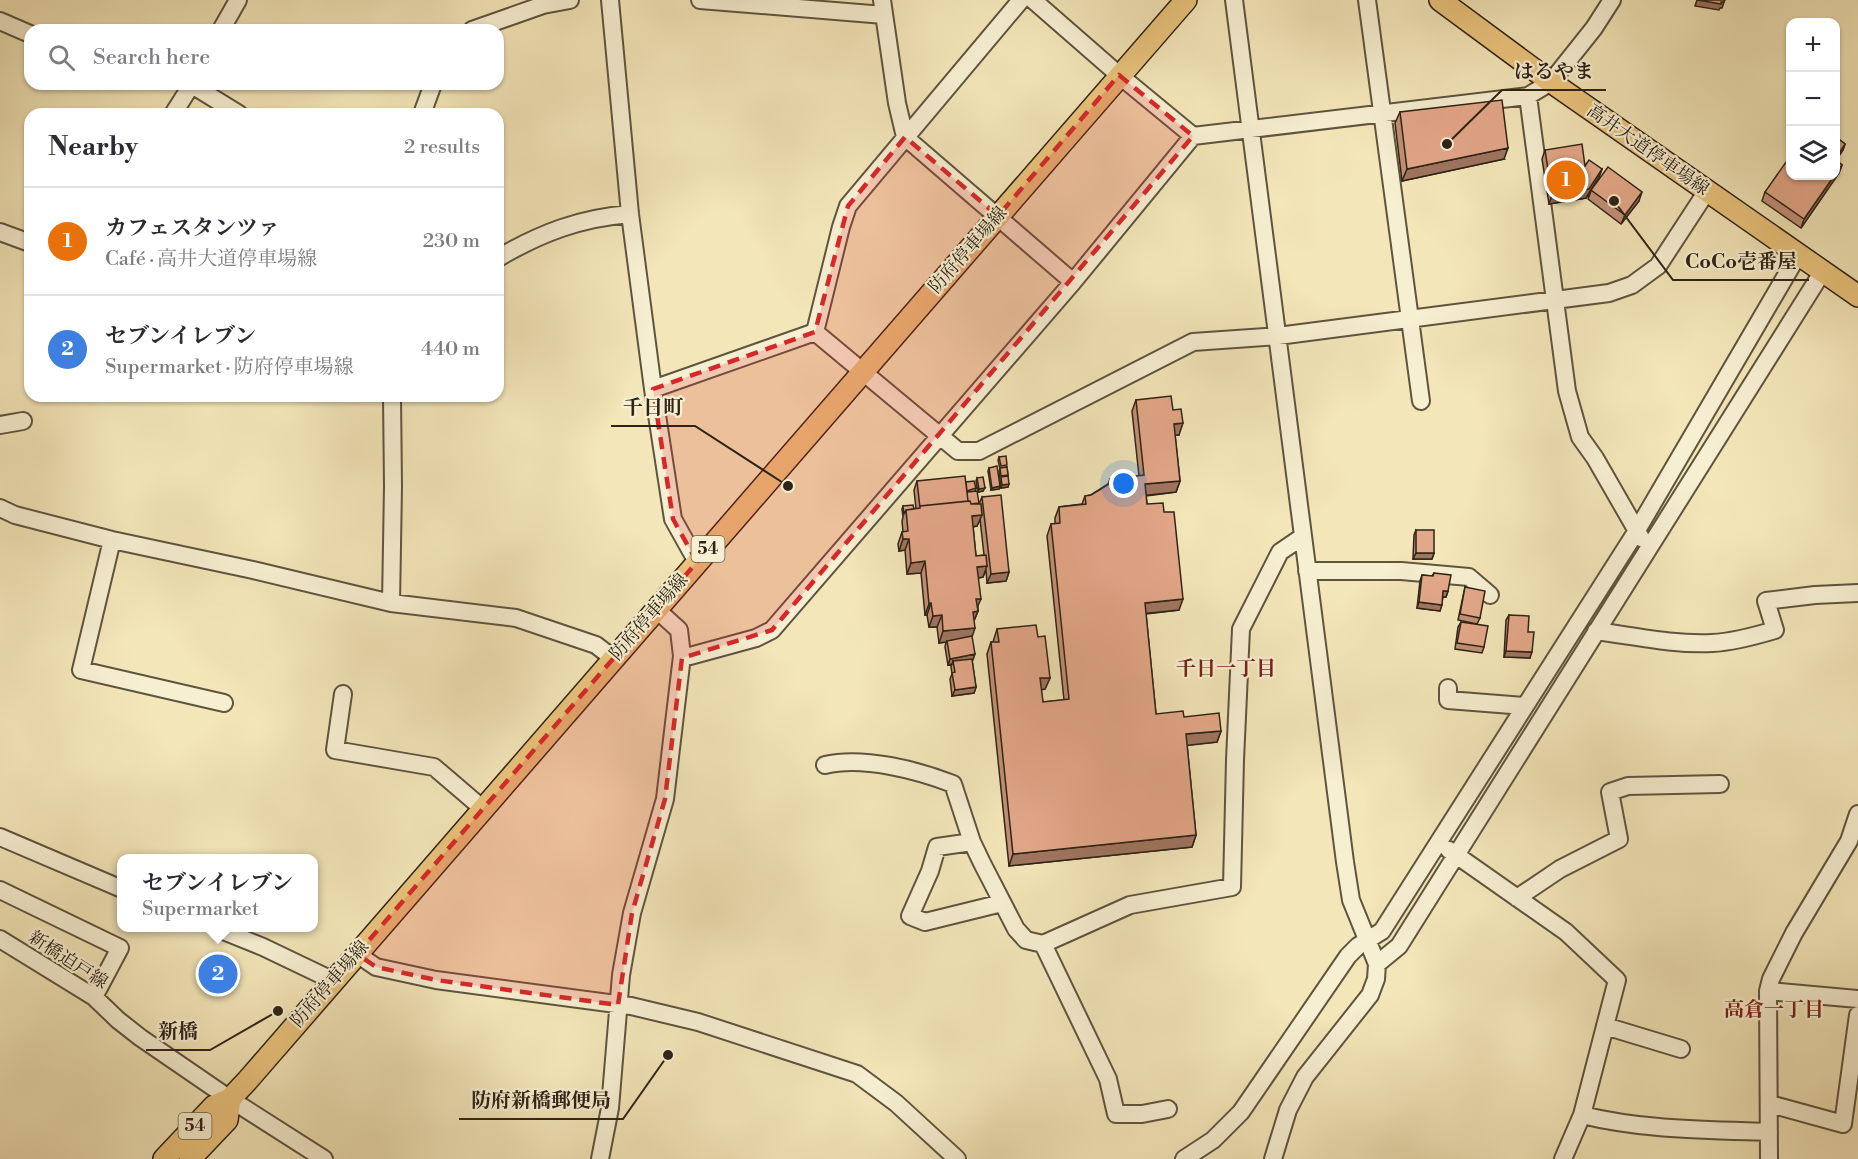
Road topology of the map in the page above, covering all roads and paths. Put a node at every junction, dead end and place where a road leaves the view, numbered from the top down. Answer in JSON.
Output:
{"nodes":[{"id":1,"x":238,"y":0,"type":"edge"},
{"id":2,"x":570,"y":0,"type":"edge"},
{"id":3,"x":610,"y":0,"type":"edge"},
{"id":4,"x":700,"y":0,"type":"edge"},
{"id":5,"x":1021,"y":0,"type":"edge"},
{"id":6,"x":1033,"y":0,"type":"edge"},
{"id":7,"x":1186,"y":0,"type":"edge"},
{"id":8,"x":1234,"y":0,"type":"edge"},
{"id":9,"x":1367,"y":0,"type":"edge"},
{"id":10,"x":1440,"y":0,"type":"edge"},
{"id":11,"x":1612,"y":0,"type":"edge"},
{"id":12,"x":883,"y":8,"type":"edge"},
{"id":13,"x":0,"y":21,"type":"edge"},
{"id":14,"x":224,"y":24,"type":"edge"},
{"id":15,"x":489,"y":24,"type":"edge"},
{"id":16,"x":24,"y":31,"type":"edge"},
{"id":17,"x":1119,"y":75,"type":"junction"},
{"id":18,"x":1551,"y":82,"type":"junction"},
{"id":19,"x":189,"y":90,"type":"edge"},
{"id":20,"x":200,"y":90,"type":"edge"},
{"id":21,"x":431,"y":90,"type":"edge"},
{"id":22,"x":1528,"y":96,"type":"junction"},
{"id":23,"x":177,"y":108,"type":"edge"},
{"id":24,"x":229,"y":108,"type":"edge"},
{"id":25,"x":424,"y":108,"type":"edge"},
{"id":26,"x":1382,"y":114,"type":"junction"},
{"id":27,"x":1250,"y":129,"type":"junction"},
{"id":28,"x":1193,"y":136,"type":"junction"},
{"id":29,"x":905,"y":137,"type":"junction"},
{"id":30,"x":1707,"y":191,"type":"junction"},
{"id":31,"x":630,"y":214,"type":"junction"},
{"id":32,"x":998,"y":216,"type":"junction"},
{"id":33,"x":0,"y":232,"type":"edge"},
{"id":34,"x":24,"y":241,"type":"edge"},
{"id":35,"x":504,"y":255,"type":"edge"},
{"id":36,"x":1798,"y":255,"type":"junction"},
{"id":37,"x":1823,"y":271,"type":"junction"},
{"id":38,"x":1073,"y":282,"type":"junction"},
{"id":39,"x":1854,"y":287,"type":"edge"},
{"id":40,"x":1556,"y":302,"type":"junction"},
{"id":41,"x":1411,"y":319,"type":"junction"},
{"id":42,"x":815,"y":332,"type":"junction"},
{"id":43,"x":1278,"y":336,"type":"junction"},
{"id":44,"x":862,"y":372,"type":"junction"},
{"id":45,"x":653,"y":389,"type":"junction"},
{"id":46,"x":1421,"y":400,"type":"dead end"},
{"id":47,"x":392,"y":402,"type":"edge"},
{"id":48,"x":23,"y":421,"type":"dead end"},
{"id":49,"x":0,"y":425,"type":"edge"},
{"id":50,"x":938,"y":436,"type":"junction"},
{"id":51,"x":0,"y":508,"type":"edge"},
{"id":52,"x":1636,"y":532,"type":"junction"},
{"id":53,"x":1302,"y":537,"type":"junction"},
{"id":54,"x":112,"y":540,"type":"junction"},
{"id":55,"x":1648,"y":549,"type":"junction"},
{"id":56,"x":697,"y":562,"type":"junction"},
{"id":57,"x":1307,"y":571,"type":"junction"},
{"id":58,"x":1858,"y":593,"type":"edge"},
{"id":59,"x":1490,"y":595,"type":"dead end"},
{"id":60,"x":391,"y":603,"type":"junction"},
{"id":61,"x":656,"y":609,"type":"junction"},
{"id":62,"x":1596,"y":631,"type":"junction"},
{"id":63,"x":682,"y":656,"type":"junction"},
{"id":64,"x":614,"y":658,"type":"junction"},
{"id":65,"x":1448,"y":687,"type":"dead end"},
{"id":66,"x":343,"y":694,"type":"dead end"},
{"id":67,"x":224,"y":703,"type":"dead end"},
{"id":68,"x":1524,"y":706,"type":"junction"},
{"id":69,"x":825,"y":765,"type":"dead end"},
{"id":70,"x":1719,"y":784,"type":"dead end"},
{"id":71,"x":482,"y":808,"type":"junction"},
{"id":72,"x":1858,"y":814,"type":"edge"},
{"id":73,"x":0,"y":837,"type":"edge"},
{"id":74,"x":972,"y":842,"type":"junction"},
{"id":75,"x":1438,"y":844,"type":"junction"},
{"id":76,"x":1456,"y":855,"type":"junction"},
{"id":77,"x":117,"y":887,"type":"edge"},
{"id":78,"x":0,"y":890,"type":"edge"},
{"id":79,"x":1518,"y":898,"type":"junction"},
{"id":80,"x":1002,"y":903,"type":"junction"},
{"id":81,"x":228,"y":932,"type":"edge"},
{"id":82,"x":0,"y":939,"type":"edge"},
{"id":83,"x":1368,"y":940,"type":"junction"},
{"id":84,"x":1043,"y":944,"type":"junction"},
{"id":85,"x":357,"y":954,"type":"junction"},
{"id":86,"x":1377,"y":964,"type":"junction"},
{"id":87,"x":334,"y":981,"type":"junction"},
{"id":88,"x":1768,"y":991,"type":"junction"},
{"id":89,"x":94,"y":997,"type":"junction"},
{"id":90,"x":1858,"y":999,"type":"edge"},
{"id":91,"x":618,"y":1005,"type":"junction"},
{"id":92,"x":1858,"y":1015,"type":"edge"},
{"id":93,"x":1605,"y":1026,"type":"junction"},
{"id":94,"x":1681,"y":1049,"type":"dead end"},
{"id":95,"x":230,"y":1099,"type":"junction"},
{"id":96,"x":1770,"y":1104,"type":"junction"},
{"id":97,"x":1168,"y":1109,"type":"dead end"},
{"id":98,"x":1582,"y":1114,"type":"junction"},
{"id":99,"x":1768,"y":1132,"type":"junction"},
{"id":100,"x":164,"y":1159,"type":"edge"},
{"id":101,"x":190,"y":1159,"type":"edge"},
{"id":102,"x":324,"y":1159,"type":"edge"},
{"id":103,"x":600,"y":1159,"type":"edge"},
{"id":104,"x":957,"y":1159,"type":"edge"},
{"id":105,"x":1184,"y":1159,"type":"edge"},
{"id":106,"x":1273,"y":1159,"type":"edge"},
{"id":107,"x":1563,"y":1159,"type":"edge"},
{"id":108,"x":1768,"y":1159,"type":"edge"}],
"edges":[{"from":1,"to":14,"type":"street"},
{"from":2,"to":15,"type":"street"},
{"from":3,"to":31,"type":"street"},
{"from":4,"to":12,"type":"street"},
{"from":5,"to":29,"type":"street"},
{"from":6,"to":17,"type":"street"},
{"from":7,"to":17,"type":"main road","name":"防府停車場線","number":"54"},
{"from":8,"to":27,"type":"street"},
{"from":9,"to":26,"type":"street"},
{"from":10,"to":18,"type":"main road","name":"高井大道停車場線"},
{"from":11,"to":18,"type":"street"},
{"from":12,"to":29,"type":"street"},
{"from":13,"to":16,"type":"street"},
{"from":17,"to":28,"type":"street"},
{"from":17,"to":32,"type":"main road","name":"防府停車場線","number":"54"},
{"from":18,"to":22,"type":"street"},
{"from":18,"to":30,"type":"main road","name":"高井大道停車場線"},
{"from":19,"to":23,"type":"street"},
{"from":20,"to":24,"type":"street"},
{"from":21,"to":25,"type":"street"},
{"from":22,"to":26,"type":"street"},
{"from":22,"to":40,"type":"street"},
{"from":26,"to":27,"type":"street"},
{"from":26,"to":41,"type":"street"},
{"from":27,"to":28,"type":"street"},
{"from":27,"to":43,"type":"street"},
{"from":28,"to":38,"type":"street"},
{"from":29,"to":32,"type":"street"},
{"from":29,"to":42,"type":"street"},
{"from":30,"to":36,"type":"main road","name":"高井大道停車場線"},
{"from":30,"to":40,"type":"street"},
{"from":31,"to":35,"type":"street"},
{"from":31,"to":45,"type":"street"},
{"from":32,"to":38,"type":"street"},
{"from":32,"to":44,"type":"main road","name":"防府停車場線","number":"54"},
{"from":33,"to":34,"type":"street"},
{"from":36,"to":37,"type":"main road","name":"高井大道停車場線"},
{"from":36,"to":52,"type":"street"},
{"from":37,"to":39,"type":"main road","name":"高井大道停車場線"},
{"from":37,"to":55,"type":"street"},
{"from":38,"to":50,"type":"street"},
{"from":40,"to":41,"type":"street"},
{"from":40,"to":52,"type":"street"},
{"from":41,"to":43,"type":"street"},
{"from":41,"to":46,"type":"street"},
{"from":42,"to":44,"type":"street"},
{"from":42,"to":45,"type":"street"},
{"from":43,"to":50,"type":"street"},
{"from":43,"to":53,"type":"street"},
{"from":44,"to":50,"type":"street"},
{"from":44,"to":56,"type":"main road","name":"防府停車場線","number":"54"},
{"from":45,"to":56,"type":"street"},
{"from":47,"to":60,"type":"street"},
{"from":48,"to":49,"type":"street"},
{"from":50,"to":63,"type":"street"},
{"from":51,"to":54,"type":"street"},
{"from":52,"to":55,"type":"street"},
{"from":52,"to":68,"type":"street"},
{"from":53,"to":57,"type":"street"},
{"from":53,"to":84,"type":"street"},
{"from":54,"to":60,"type":"street"},
{"from":54,"to":67,"type":"street"},
{"from":55,"to":62,"type":"street"},
{"from":56,"to":61,"type":"main road","name":"防府停車場線","number":"54"},
{"from":57,"to":59,"type":"street"},
{"from":57,"to":83,"type":"street"},
{"from":58,"to":62,"type":"street"},
{"from":60,"to":64,"type":"street"},
{"from":61,"to":63,"type":"street"},
{"from":61,"to":64,"type":"main road","name":"防府停車場線","number":"54"},
{"from":62,"to":76,"type":"street"},
{"from":63,"to":91,"type":"street"},
{"from":64,"to":71,"type":"main road","name":"防府停車場線","number":"54"},
{"from":65,"to":68,"type":"street"},
{"from":66,"to":71,"type":"street"},
{"from":68,"to":75,"type":"street"},
{"from":69,"to":74,"type":"street"},
{"from":70,"to":79,"type":"street"},
{"from":71,"to":85,"type":"main road","name":"防府停車場線","number":"54"},
{"from":72,"to":88,"type":"street"},
{"from":73,"to":77,"type":"street"},
{"from":74,"to":80,"type":"street"},
{"from":74,"to":80,"type":"street"},
{"from":75,"to":76,"type":"street"},
{"from":75,"to":83,"type":"street"},
{"from":76,"to":79,"type":"street"},
{"from":76,"to":86,"type":"street"},
{"from":78,"to":89,"type":"street"},
{"from":79,"to":93,"type":"street"},
{"from":80,"to":84,"type":"street"},
{"from":81,"to":87,"type":"street"},
{"from":82,"to":89,"type":"street","name":"新橋迫戸線"},
{"from":83,"to":86,"type":"street"},
{"from":83,"to":105,"type":"street"},
{"from":84,"to":97,"type":"street"},
{"from":85,"to":87,"type":"main road","name":"防府停車場線","number":"54"},
{"from":85,"to":91,"type":"street"},
{"from":86,"to":106,"type":"street"},
{"from":87,"to":95,"type":"main road","name":"防府停車場線","number":"54"},
{"from":88,"to":90,"type":"street"},
{"from":88,"to":96,"type":"street"},
{"from":89,"to":95,"type":"street","name":"新橋迫戸線"},
{"from":91,"to":103,"type":"street"},
{"from":91,"to":104,"type":"street"},
{"from":92,"to":96,"type":"street"},
{"from":93,"to":94,"type":"street"},
{"from":93,"to":98,"type":"street"},
{"from":95,"to":100,"type":"main road","name":"防府停車場線","number":"54"},
{"from":95,"to":101,"type":"main road","name":"防府停車場線","number":"54"},
{"from":95,"to":102,"type":"street","name":"新橋迫戸線"},
{"from":96,"to":99,"type":"street"},
{"from":98,"to":99,"type":"street"},
{"from":98,"to":107,"type":"street"},
{"from":99,"to":108,"type":"street"}]}
